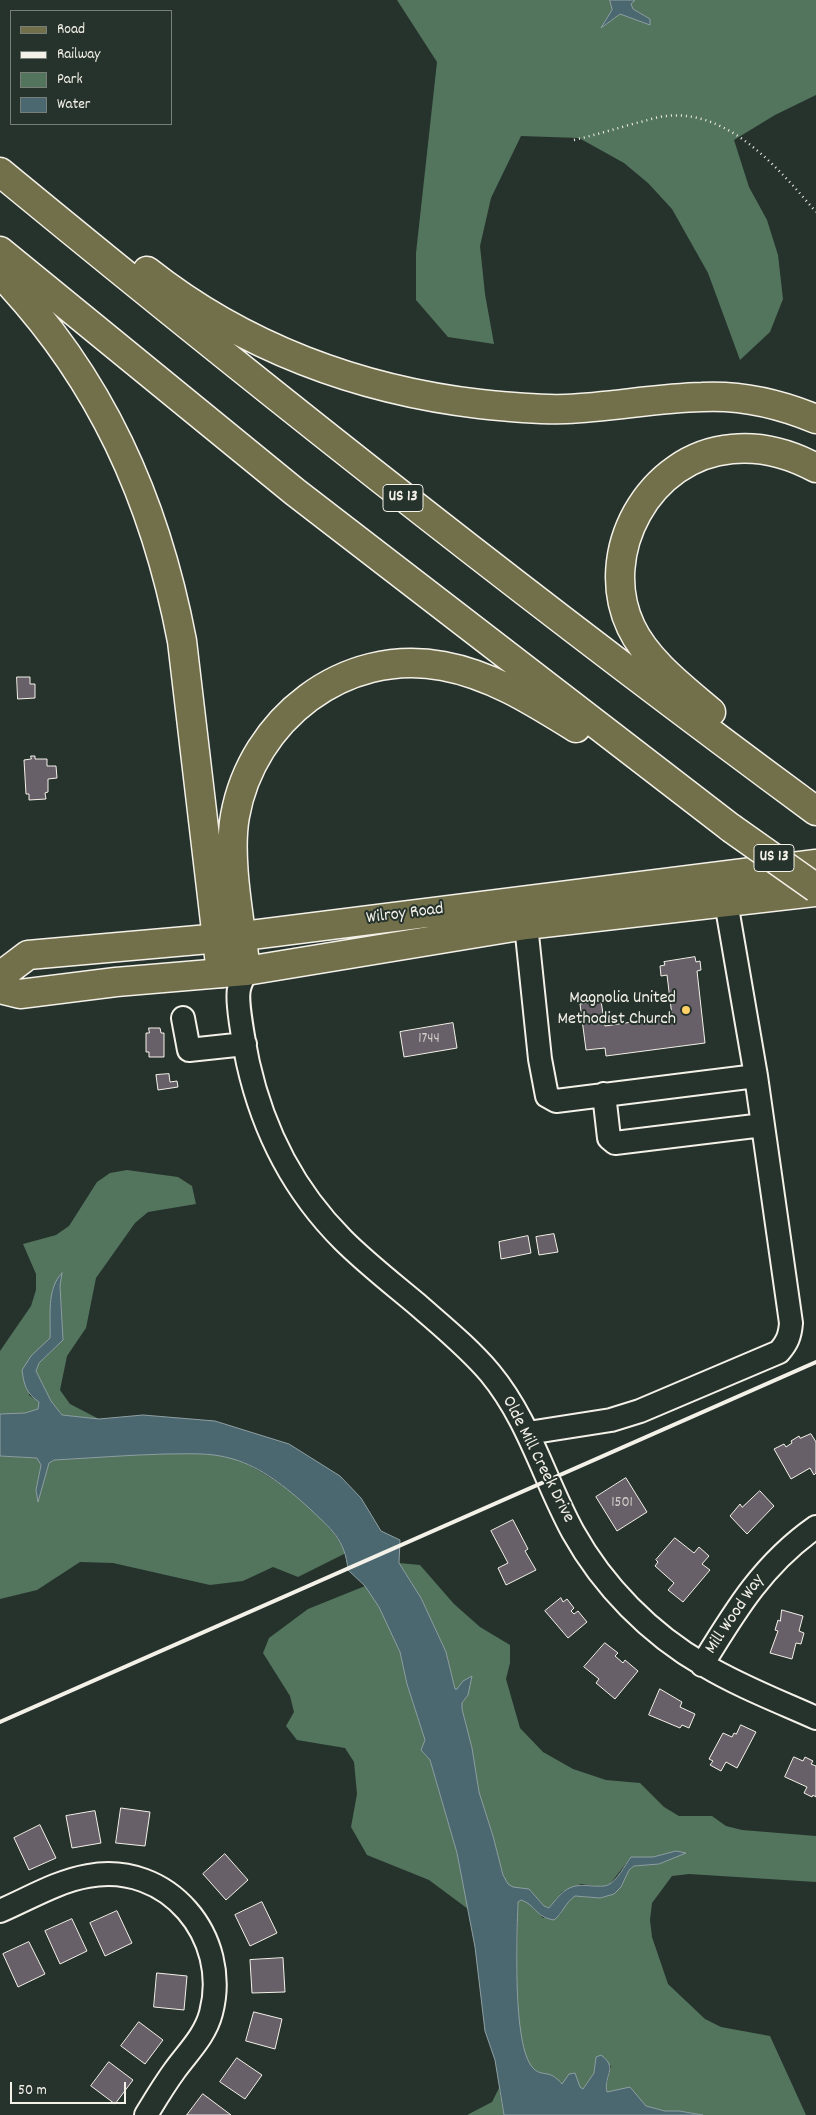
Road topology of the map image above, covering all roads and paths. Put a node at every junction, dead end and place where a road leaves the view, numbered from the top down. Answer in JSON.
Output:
{"nodes":[{"id":1,"x":574,"y":140,"type":"dead end"},
{"id":2,"x":0,"y":155,"type":"edge"},
{"id":3,"x":0,"y":172,"type":"edge"},
{"id":4,"x":816,"y":212,"type":"edge"},
{"id":5,"x":0,"y":251,"type":"edge"},
{"id":6,"x":0,"y":273,"type":"edge"},
{"id":7,"x":816,"y":419,"type":"edge"},
{"id":8,"x":816,"y":468,"type":"edge"},
{"id":9,"x":816,"y":807,"type":"edge"},
{"id":10,"x":816,"y":811,"type":"edge"},
{"id":11,"x":731,"y":828,"type":"junction"},
{"id":12,"x":816,"y":864,"type":"edge"},
{"id":13,"x":816,"y":890,"type":"edge"},
{"id":14,"x":726,"y":902,"type":"junction"},
{"id":15,"x":526,"y":926,"type":"junction"},
{"id":16,"x":230,"y":937,"type":"junction"},
{"id":17,"x":0,"y":976,"type":"edge"},
{"id":18,"x":235,"y":978,"type":"junction"},
{"id":19,"x":0,"y":988,"type":"edge"},
{"id":20,"x":183,"y":1018,"type":"dead end"},
{"id":21,"x":244,"y":1044,"type":"junction"},
{"id":22,"x":756,"y":1076,"type":"junction"},
{"id":23,"x":604,"y":1094,"type":"junction"},
{"id":24,"x":763,"y":1125,"type":"junction"},
{"id":25,"x":528,"y":1433,"type":"junction"},
{"id":26,"x":816,"y":1528,"type":"edge"},
{"id":27,"x":702,"y":1665,"type":"junction"},
{"id":28,"x":816,"y":1718,"type":"edge"},
{"id":29,"x":0,"y":1911,"type":"edge"},
{"id":30,"x":146,"y":2115,"type":"edge"}],
"edges":[{"from":1,"to":4,"type":"path"},
{"from":2,"to":7,"type":"main road"},
{"from":3,"to":10,"type":"main road","number":"US 13"},
{"from":5,"to":11,"type":"main road","number":"US 13"},
{"from":6,"to":16,"type":"main road"},
{"from":8,"to":9,"type":"main road"},
{"from":11,"to":13,"type":"main road","number":"US 13","bridge":true},
{"from":11,"to":16,"type":"main road"},
{"from":12,"to":16,"type":"main road","name":"Wilroy Road"},
{"from":13,"to":14,"type":"main road","name":"Wilroy Road"},
{"from":14,"to":15,"type":"main road","name":"Wilroy Road"},
{"from":14,"to":22,"type":"street"},
{"from":15,"to":18,"type":"main road","name":"Wilroy Road"},
{"from":15,"to":23,"type":"street"},
{"from":16,"to":17,"type":"main road","name":"Wilroy Road"},
{"from":16,"to":18,"type":"main road"},
{"from":18,"to":19,"type":"main road","name":"Wilroy Road"},
{"from":18,"to":21,"type":"street","name":"Olde Mill Creek Drive"},
{"from":20,"to":21,"type":"street"},
{"from":21,"to":25,"type":"street","name":"Olde Mill Creek Drive"},
{"from":22,"to":23,"type":"street"},
{"from":22,"to":24,"type":"street"},
{"from":23,"to":24,"type":"street"},
{"from":24,"to":25,"type":"street"},
{"from":25,"to":27,"type":"street","name":"Olde Mill Creek Drive"},
{"from":26,"to":27,"type":"street","name":"Mill Wood Way"},
{"from":27,"to":28,"type":"street","name":"Olde Mill Creek Drive"},
{"from":29,"to":30,"type":"street"}]}
